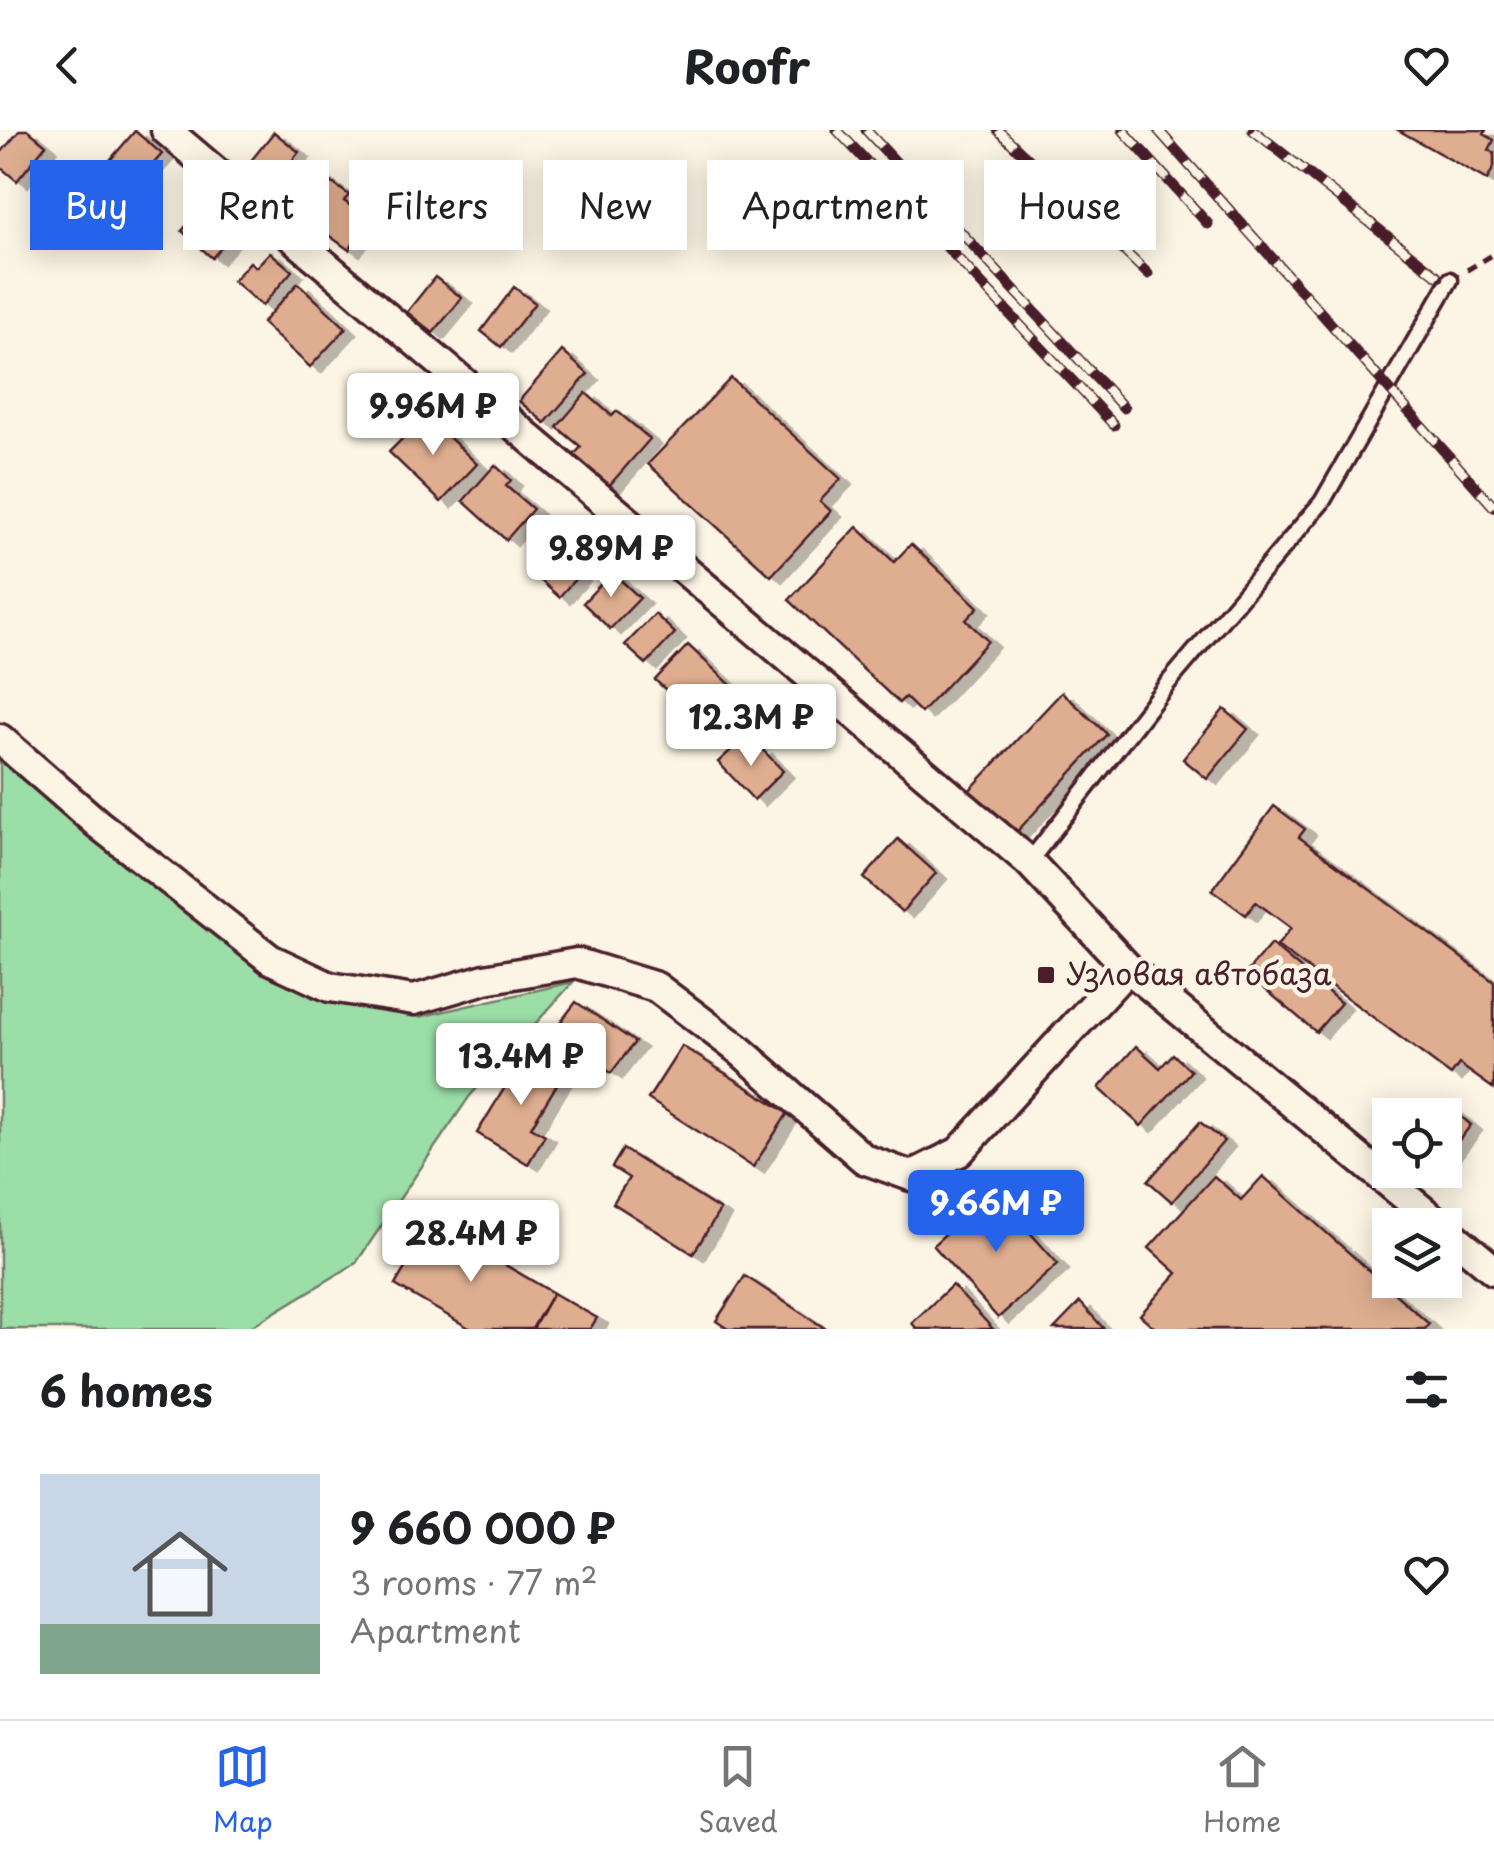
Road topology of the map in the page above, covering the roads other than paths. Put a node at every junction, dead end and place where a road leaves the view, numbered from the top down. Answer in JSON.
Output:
{"nodes":[{"id":1,"x":166,"y":130,"type":"edge"},
{"id":2,"x":1450,"y":280,"type":"road end"},
{"id":3,"x":0,"y":738,"type":"edge"},
{"id":4,"x":1029,"y":862,"type":"junction"},
{"id":5,"x":1128,"y":968,"type":"junction"},
{"id":6,"x":1419,"y":1208,"type":"edge"},
{"id":7,"x":1462,"y":1244,"type":"edge"},
{"id":8,"x":1494,"y":1270,"type":"edge"}],
"edges":[{"from":1,"to":4,"type":"street"},
{"from":2,"to":4,"type":"lane"},
{"from":3,"to":5,"type":"street"},
{"from":4,"to":5,"type":"street"},
{"from":5,"to":6,"type":"street"},
{"from":7,"to":8,"type":"street"}]}
